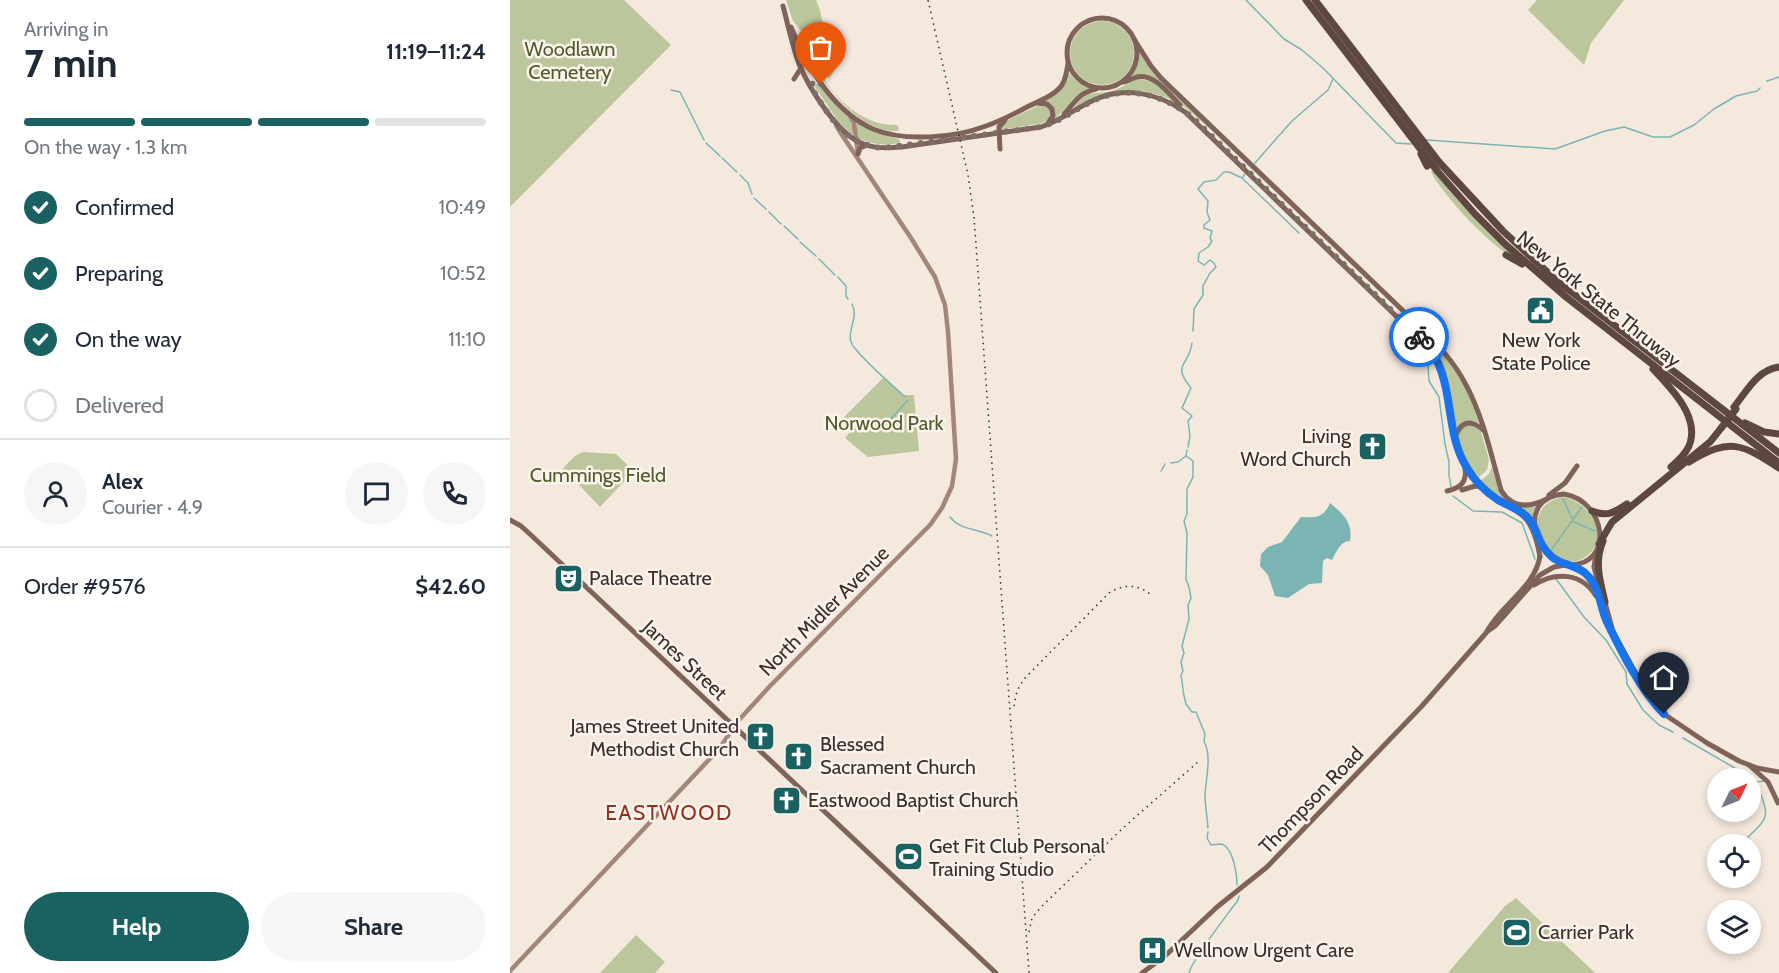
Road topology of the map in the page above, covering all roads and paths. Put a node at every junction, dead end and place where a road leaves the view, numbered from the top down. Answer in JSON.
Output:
{"nodes":[{"id":1,"x":1306,"y":0,"type":"edge"},
{"id":2,"x":1315,"y":0,"type":"edge"},
{"id":3,"x":782,"y":3,"type":"edge"},
{"id":4,"x":1134,"y":39,"type":"junction"},
{"id":5,"x":1068,"y":63,"type":"junction"},
{"id":6,"x":801,"y":68,"type":"junction"},
{"id":7,"x":794,"y":79,"type":"dead end"},
{"id":8,"x":807,"y":79,"type":"junction"},
{"id":9,"x":816,"y":81,"type":"junction"},
{"id":10,"x":1119,"y":84,"type":"junction"},
{"id":11,"x":811,"y":87,"type":"junction"},
{"id":12,"x":1100,"y":88,"type":"junction"},
{"id":13,"x":827,"y":90,"type":"junction"},
{"id":14,"x":1035,"y":104,"type":"junction"},
{"id":15,"x":846,"y":111,"type":"junction"},
{"id":16,"x":1014,"y":113,"type":"junction"},
{"id":17,"x":1192,"y":117,"type":"junction"},
{"id":18,"x":1059,"y":119,"type":"junction"},
{"id":19,"x":1198,"y":123,"type":"junction"},
{"id":20,"x":836,"y":125,"type":"junction"},
{"id":21,"x":1041,"y":127,"type":"junction"},
{"id":22,"x":1017,"y":130,"type":"junction"},
{"id":23,"x":999,"y":133,"type":"junction"},
{"id":24,"x":980,"y":135,"type":"junction"},
{"id":25,"x":1221,"y":135,"type":"junction"},
{"id":26,"x":919,"y":138,"type":"junction"},
{"id":27,"x":856,"y":141,"type":"junction"},
{"id":28,"x":1216,"y":141,"type":"junction"},
{"id":29,"x":1414,"y":141,"type":"junction"},
{"id":30,"x":867,"y":146,"type":"junction"},
{"id":31,"x":902,"y":147,"type":"junction"},
{"id":32,"x":1000,"y":149,"type":"junction"},
{"id":33,"x":858,"y":154,"type":"junction"},
{"id":34,"x":1243,"y":157,"type":"junction"},
{"id":35,"x":863,"y":165,"type":"junction"},
{"id":36,"x":1426,"y":166,"type":"dead end"},
{"id":37,"x":1279,"y":202,"type":"junction"},
{"id":38,"x":1314,"y":225,"type":"junction"},
{"id":39,"x":1308,"y":230,"type":"junction"},
{"id":40,"x":1342,"y":252,"type":"junction"},
{"id":41,"x":1506,"y":255,"type":"dead end"},
{"id":42,"x":1539,"y":276,"type":"junction"},
{"id":43,"x":1375,"y":294,"type":"junction"},
{"id":44,"x":1406,"y":314,"type":"junction"},
{"id":45,"x":1401,"y":319,"type":"junction"},
{"id":46,"x":1433,"y":340,"type":"junction"},
{"id":47,"x":1635,"y":351,"type":"junction"},
{"id":48,"x":1779,"y":368,"type":"edge"},
{"id":49,"x":1732,"y":416,"type":"junction"},
{"id":50,"x":1484,"y":431,"type":"junction"},
{"id":51,"x":1779,"y":434,"type":"edge"},
{"id":52,"x":1455,"y":439,"type":"junction"},
{"id":53,"x":1779,"y":453,"type":"edge"},
{"id":54,"x":1779,"y":463,"type":"edge"},
{"id":55,"x":1464,"y":464,"type":"junction"},
{"id":56,"x":1577,"y":466,"type":"dead end"},
{"id":57,"x":1779,"y":468,"type":"edge"},
{"id":58,"x":1664,"y":477,"type":"junction"},
{"id":59,"x":1483,"y":487,"type":"junction"},
{"id":60,"x":1462,"y":490,"type":"dead end"},
{"id":61,"x":1447,"y":491,"type":"dead end"},
{"id":62,"x":1546,"y":500,"type":"junction"},
{"id":63,"x":1499,"y":501,"type":"junction"},
{"id":64,"x":1532,"y":505,"type":"junction"},
{"id":65,"x":1592,"y":511,"type":"junction"},
{"id":66,"x":510,"y":520,"type":"edge"},
{"id":67,"x":1612,"y":522,"type":"junction"},
{"id":68,"x":1535,"y":530,"type":"junction"},
{"id":69,"x":1538,"y":540,"type":"junction"},
{"id":70,"x":1598,"y":546,"type":"junction"},
{"id":71,"x":1540,"y":557,"type":"junction"},
{"id":72,"x":1567,"y":565,"type":"junction"},
{"id":73,"x":1526,"y":591,"type":"junction"},
{"id":74,"x":1605,"y":602,"type":"junction"},
{"id":75,"x":1603,"y":610,"type":"junction"},
{"id":76,"x":1613,"y":630,"type":"junction"},
{"id":77,"x":1487,"y":632,"type":"junction"},
{"id":78,"x":734,"y":726,"type":"junction"},
{"id":79,"x":1748,"y":764,"type":"junction"},
{"id":80,"x":1779,"y":772,"type":"edge"},
{"id":81,"x":1779,"y":800,"type":"edge"},
{"id":82,"x":510,"y":971,"type":"edge"},
{"id":83,"x":996,"y":973,"type":"edge"},
{"id":84,"x":1142,"y":973,"type":"edge"}],
"edges":[{"from":1,"to":29,"type":"highway","name":"New York State Thruway"},
{"from":2,"to":49,"type":"highway","name":"New York State Thruway"},
{"from":3,"to":6,"type":"main road"},
{"from":3,"to":13,"type":"main road"},
{"from":4,"to":5,"type":"main road"},
{"from":4,"to":10,"type":"main road"},
{"from":4,"to":25,"type":"main road"},
{"from":5,"to":12,"type":"main road"},
{"from":5,"to":14,"type":"main road"},
{"from":6,"to":7,"type":"main road"},
{"from":6,"to":8,"type":"main road"},
{"from":8,"to":9,"type":"main road"},
{"from":8,"to":11,"type":"main road"},
{"from":9,"to":11,"type":"main road"},
{"from":9,"to":13,"type":"main road"},
{"from":10,"to":12,"type":"main road"},
{"from":10,"to":17,"type":"main road"},
{"from":11,"to":20,"type":"main road"},
{"from":12,"to":18,"type":"main road"},
{"from":13,"to":15,"type":"main road"},
{"from":14,"to":16,"type":"main road"},
{"from":14,"to":21,"type":"main road"},
{"from":15,"to":26,"type":"main road"},
{"from":15,"to":27,"type":"main road"},
{"from":16,"to":23,"type":"main road"},
{"from":16,"to":26,"type":"main road"},
{"from":17,"to":18,"type":"main road"},
{"from":17,"to":19,"type":"main road"},
{"from":18,"to":21,"type":"main road"},
{"from":19,"to":25,"type":"main road"},
{"from":19,"to":28,"type":"main road"},
{"from":20,"to":27,"type":"main road"},
{"from":20,"to":35,"type":"main road"},
{"from":21,"to":22,"type":"main road"},
{"from":22,"to":23,"type":"main road"},
{"from":22,"to":32,"type":"main road"},
{"from":23,"to":24,"type":"main road"},
{"from":23,"to":32,"type":"main road"},
{"from":24,"to":31,"type":"main road"},
{"from":24,"to":32,"type":"main road"},
{"from":25,"to":34,"type":"main road"},
{"from":26,"to":31,"type":"main road"},
{"from":27,"to":30,"type":"main road"},
{"from":27,"to":33,"type":"main road"},
{"from":28,"to":34,"type":"main road"},
{"from":28,"to":37,"type":"main road"},
{"from":29,"to":36,"type":"highway"},
{"from":29,"to":42,"type":"highway","name":"New York State Thruway"},
{"from":30,"to":31,"type":"main road"},
{"from":30,"to":33,"type":"main road"},
{"from":33,"to":35,"type":"main road"},
{"from":34,"to":38,"type":"main road"},
{"from":35,"to":78,"type":"main road","name":"North Midler Avenue"},
{"from":37,"to":38,"type":"main road"},
{"from":37,"to":39,"type":"main road"},
{"from":38,"to":40,"type":"main road"},
{"from":39,"to":40,"type":"main road"},
{"from":39,"to":43,"type":"main road"},
{"from":40,"to":44,"type":"main road"},
{"from":41,"to":42,"type":"highway"},
{"from":42,"to":47,"type":"highway","name":"New York State Thruway"},
{"from":43,"to":44,"type":"main road"},
{"from":43,"to":45,"type":"main road"},
{"from":44,"to":46,"type":"main road"},
{"from":45,"to":46,"type":"main road"},
{"from":45,"to":52,"type":"main road"},
{"from":46,"to":50,"type":"main road"},
{"from":47,"to":54,"type":"highway","name":"New York State Thruway"},
{"from":47,"to":58,"type":"highway"},
{"from":48,"to":58,"type":"highway","bridge":true},
{"from":49,"to":51,"type":"highway"},
{"from":49,"to":53,"type":"highway","name":"New York State Thruway"},
{"from":50,"to":52,"type":"main road"},
{"from":50,"to":64,"type":"main road"},
{"from":52,"to":55,"type":"main road"},
{"from":55,"to":59,"type":"main road"},
{"from":55,"to":61,"type":"main road"},
{"from":56,"to":64,"type":"main road"},
{"from":57,"to":58,"type":"highway"},
{"from":58,"to":65,"type":"highway"},
{"from":58,"to":67,"type":"highway"},
{"from":59,"to":60,"type":"main road"},
{"from":59,"to":63,"type":"main road"},
{"from":62,"to":64,"type":"main road"},
{"from":62,"to":65,"type":"main road"},
{"from":62,"to":68,"type":"main road"},
{"from":63,"to":68,"type":"main road"},
{"from":63,"to":71,"type":"main road"},
{"from":65,"to":70,"type":"main road"},
{"from":66,"to":78,"type":"main road","name":"James Street"},
{"from":67,"to":70,"type":"highway"},
{"from":67,"to":74,"type":"highway"},
{"from":68,"to":69,"type":"main road"},
{"from":69,"to":71,"type":"main road"},
{"from":69,"to":72,"type":"main road"},
{"from":70,"to":72,"type":"main road"},
{"from":70,"to":74,"type":"main road"},
{"from":71,"to":77,"type":"main road","name":"Thompson Road"},
{"from":72,"to":73,"type":"main road","name":"Thompson Road"},
{"from":72,"to":75,"type":"main road"},
{"from":73,"to":75,"type":"main road"},
{"from":73,"to":77,"type":"main road","name":"Thompson Road"},
{"from":74,"to":76,"type":"main road"},
{"from":75,"to":76,"type":"main road"},
{"from":76,"to":79,"type":"main road"},
{"from":77,"to":84,"type":"main road","name":"Thompson Road"},
{"from":78,"to":82,"type":"main road","name":"North Midler Avenue"},
{"from":78,"to":83,"type":"main road","name":"James Street"},
{"from":79,"to":80,"type":"main road"},
{"from":79,"to":81,"type":"main road"}]}
